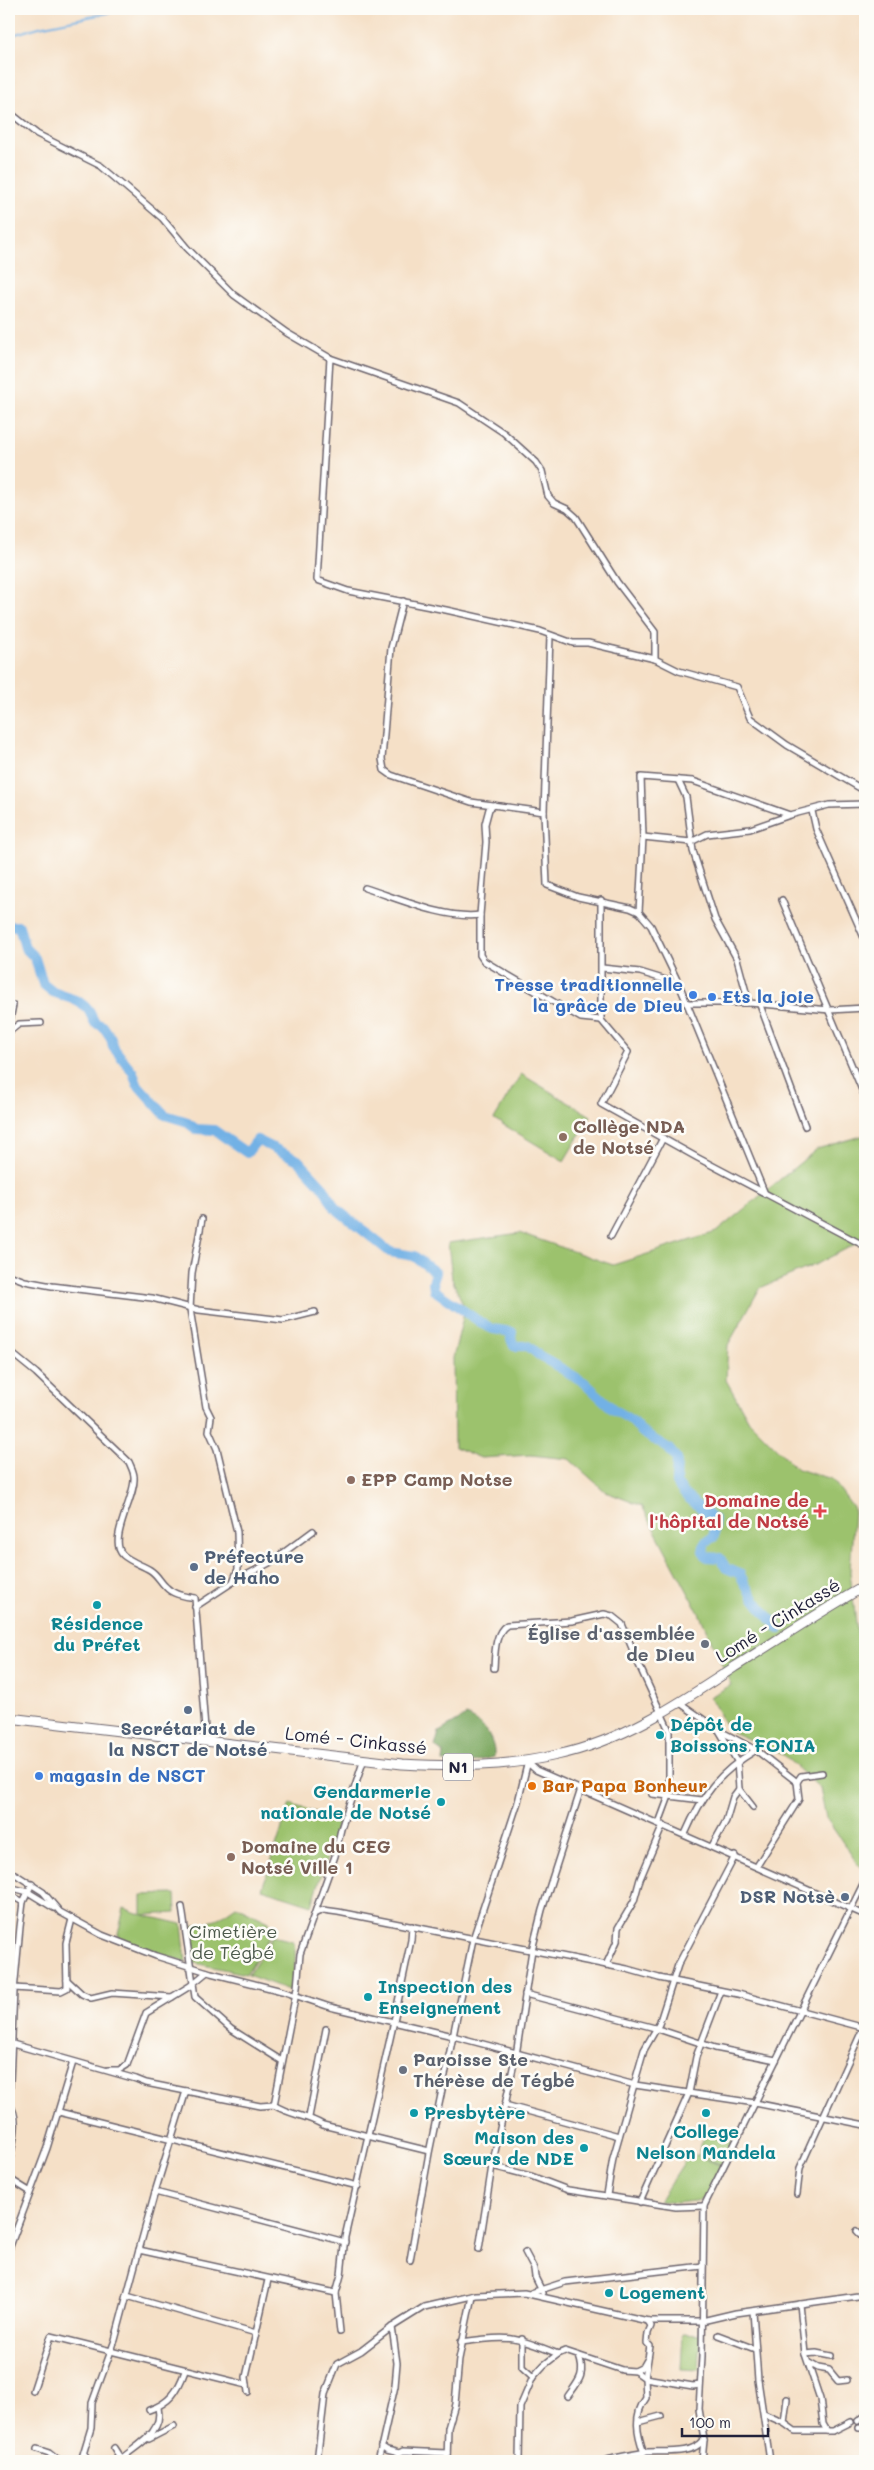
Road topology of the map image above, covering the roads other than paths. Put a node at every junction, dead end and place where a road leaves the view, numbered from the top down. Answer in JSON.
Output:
{"nodes":[{"id":1,"x":9,"y":112,"type":"edge"},
{"id":2,"x":330,"y":358,"type":"junction"},
{"id":3,"x":402,"y":601,"type":"junction"},
{"id":4,"x":550,"y":636,"type":"junction"},
{"id":5,"x":656,"y":659,"type":"junction"},
{"id":6,"x":678,"y":780,"type":"junction"},
{"id":7,"x":865,"y":790,"type":"edge"},
{"id":8,"x":865,"y":804,"type":"edge"},
{"id":9,"x":494,"y":805,"type":"junction"},
{"id":10,"x":812,"y":810,"type":"junction"},
{"id":11,"x":544,"y":812,"type":"junction"},
{"id":12,"x":790,"y":815,"type":"junction"},
{"id":13,"x":642,"y":837,"type":"junction"},
{"id":14,"x":691,"y":842,"type":"junction"},
{"id":15,"x":365,"y":888,"type":"dead end"},
{"id":16,"x":601,"y":900,"type":"junction"},
{"id":17,"x":782,"y":900,"type":"dead end"},
{"id":18,"x":639,"y":912,"type":"junction"},
{"id":19,"x":480,"y":915,"type":"junction"},
{"id":20,"x":865,"y":940,"type":"edge"},
{"id":21,"x":602,"y":968,"type":"junction"},
{"id":22,"x":679,"y":984,"type":"junction"},
{"id":23,"x":686,"y":1002,"type":"junction"},
{"id":24,"x":749,"y":1003,"type":"junction"},
{"id":25,"x":12,"y":1005,"type":"dead end"},
{"id":26,"x":760,"y":1005,"type":"junction"},
{"id":27,"x":865,"y":1008,"type":"edge"},
{"id":28,"x":830,"y":1010,"type":"junction"},
{"id":29,"x":601,"y":1020,"type":"junction"},
{"id":30,"x":41,"y":1023,"type":"dead end"},
{"id":31,"x":9,"y":1025,"type":"edge"},
{"id":32,"x":9,"y":1032,"type":"edge"},
{"id":33,"x":865,"y":1097,"type":"edge"},
{"id":34,"x":805,"y":1126,"type":"dead end"},
{"id":35,"x":663,"y":1138,"type":"junction"},
{"id":36,"x":765,"y":1194,"type":"junction"},
{"id":37,"x":202,"y":1218,"type":"dead end"},
{"id":38,"x":611,"y":1236,"type":"dead end"},
{"id":39,"x":865,"y":1246,"type":"edge"},
{"id":40,"x":9,"y":1275,"type":"edge"},
{"id":41,"x":190,"y":1309,"type":"junction"},
{"id":42,"x":315,"y":1312,"type":"dead end"},
{"id":43,"x":9,"y":1351,"type":"edge"},
{"id":44,"x":313,"y":1531,"type":"dead end"},
{"id":45,"x":233,"y":1582,"type":"junction"},
{"id":46,"x":865,"y":1586,"type":"edge"},
{"id":47,"x":196,"y":1607,"type":"junction"},
{"id":48,"x":494,"y":1668,"type":"dead end"},
{"id":49,"x":680,"y":1703,"type":"junction"},
{"id":50,"x":661,"y":1714,"type":"junction"},
{"id":51,"x":9,"y":1718,"type":"edge"},
{"id":52,"x":720,"y":1732,"type":"junction"},
{"id":53,"x":206,"y":1742,"type":"junction"},
{"id":54,"x":756,"y":1750,"type":"junction"},
{"id":55,"x":364,"y":1759,"type":"junction"},
{"id":56,"x":737,"y":1761,"type":"junction"},
{"id":57,"x":528,"y":1762,"type":"junction"},
{"id":58,"x":822,"y":1773,"type":"dead end"},
{"id":59,"x":797,"y":1782,"type":"junction"},
{"id":60,"x":739,"y":1788,"type":"junction"},
{"id":61,"x":581,"y":1789,"type":"junction"},
{"id":62,"x":652,"y":1794,"type":"dead end"},
{"id":63,"x":669,"y":1796,"type":"junction"},
{"id":64,"x":702,"y":1800,"type":"junction"},
{"id":65,"x":753,"y":1808,"type":"dead end"},
{"id":66,"x":661,"y":1824,"type":"junction"},
{"id":67,"x":685,"y":1834,"type":"junction"},
{"id":68,"x":712,"y":1846,"type":"junction"},
{"id":69,"x":735,"y":1856,"type":"junction"},
{"id":70,"x":757,"y":1866,"type":"junction"},
{"id":71,"x":15,"y":1874,"type":"dead end"},
{"id":72,"x":865,"y":1880,"type":"edge"},
{"id":73,"x":32,"y":1884,"type":"junction"},
{"id":74,"x":9,"y":1887,"type":"edge"},
{"id":75,"x":28,"y":1892,"type":"junction"},
{"id":76,"x":9,"y":1899,"type":"edge"},
{"id":77,"x":23,"y":1902,"type":"junction"},
{"id":78,"x":182,"y":1908,"type":"dead end"},
{"id":79,"x":850,"y":1909,"type":"junction"},
{"id":80,"x":60,"y":1912,"type":"junction"},
{"id":81,"x":316,"y":1913,"type":"junction"},
{"id":82,"x":865,"y":1915,"type":"edge"},
{"id":83,"x":72,"y":1919,"type":"junction"},
{"id":84,"x":412,"y":1926,"type":"junction"},
{"id":85,"x":473,"y":1939,"type":"junction"},
{"id":86,"x":532,"y":1950,"type":"junction"},
{"id":87,"x":606,"y":1965,"type":"junction"},
{"id":88,"x":191,"y":1966,"type":"junction"},
{"id":89,"x":207,"y":1972,"type":"junction"},
{"id":90,"x":68,"y":1980,"type":"junction"},
{"id":91,"x":673,"y":1981,"type":"junction"},
{"id":92,"x":194,"y":1982,"type":"junction"},
{"id":93,"x":14,"y":1988,"type":"junction"},
{"id":94,"x":721,"y":1991,"type":"junction"},
{"id":95,"x":525,"y":1994,"type":"junction"},
{"id":96,"x":296,"y":1995,"type":"junction"},
{"id":97,"x":173,"y":1997,"type":"junction"},
{"id":98,"x":799,"y":2011,"type":"junction"},
{"id":99,"x":394,"y":2021,"type":"junction"},
{"id":100,"x":865,"y":2027,"type":"edge"},
{"id":101,"x":655,"y":2028,"type":"junction"},
{"id":102,"x":326,"y":2029,"type":"dead end"},
{"id":103,"x":453,"y":2036,"type":"junction"},
{"id":104,"x":10,"y":2043,"type":"edge"},
{"id":105,"x":702,"y":2044,"type":"junction"},
{"id":106,"x":516,"y":2053,"type":"junction"},
{"id":107,"x":776,"y":2060,"type":"junction"},
{"id":108,"x":282,"y":2061,"type":"junction"},
{"id":109,"x":73,"y":2062,"type":"junction"},
{"id":110,"x":108,"y":2070,"type":"junction"},
{"id":111,"x":635,"y":2085,"type":"junction"},
{"id":112,"x":186,"y":2091,"type":"junction"},
{"id":113,"x":689,"y":2093,"type":"junction"},
{"id":114,"x":755,"y":2103,"type":"junction"},
{"id":115,"x":274,"y":2104,"type":"junction"},
{"id":116,"x":505,"y":2105,"type":"junction"},
{"id":117,"x":59,"y":2112,"type":"junction"},
{"id":118,"x":309,"y":2117,"type":"junction"},
{"id":119,"x":824,"y":2117,"type":"junction"},
{"id":120,"x":865,"y":2125,"type":"edge"},
{"id":121,"x":369,"y":2136,"type":"junction"},
{"id":122,"x":619,"y":2136,"type":"junction"},
{"id":123,"x":170,"y":2139,"type":"junction"},
{"id":124,"x":429,"y":2150,"type":"junction"},
{"id":125,"x":469,"y":2160,"type":"dead end"},
{"id":126,"x":9,"y":2164,"type":"edge"},
{"id":127,"x":492,"y":2166,"type":"junction"},
{"id":128,"x":9,"y":2174,"type":"edge"},
{"id":129,"x":358,"y":2186,"type":"junction"},
{"id":130,"x":30,"y":2192,"type":"junction"},
{"id":131,"x":154,"y":2192,"type":"junction"},
{"id":132,"x":797,"y":2194,"type":"dead end"},
{"id":133,"x":607,"y":2195,"type":"junction"},
{"id":134,"x":640,"y":2202,"type":"junction"},
{"id":135,"x":704,"y":2206,"type":"junction"},
{"id":136,"x":857,"y":2231,"type":"dead end"},
{"id":137,"x":865,"y":2239,"type":"edge"},
{"id":138,"x":345,"y":2242,"type":"junction"},
{"id":139,"x":9,"y":2249,"type":"edge"},
{"id":140,"x":479,"y":2249,"type":"dead end"},
{"id":141,"x":139,"y":2250,"type":"junction"},
{"id":142,"x":525,"y":2252,"type":"dead end"},
{"id":143,"x":410,"y":2260,"type":"dead end"},
{"id":144,"x":702,"y":2266,"type":"junction"},
{"id":145,"x":268,"y":2280,"type":"junction"},
{"id":146,"x":542,"y":2291,"type":"junction"},
{"id":147,"x":336,"y":2293,"type":"junction"},
{"id":148,"x":528,"y":2294,"type":"junction"},
{"id":149,"x":865,"y":2295,"type":"edge"},
{"id":150,"x":127,"y":2296,"type":"junction"},
{"id":151,"x":472,"y":2296,"type":"junction"},
{"id":152,"x":545,"y":2298,"type":"junction"},
{"id":153,"x":800,"y":2304,"type":"junction"},
{"id":154,"x":753,"y":2311,"type":"junction"},
{"id":155,"x":648,"y":2321,"type":"junction"},
{"id":156,"x":702,"y":2321,"type":"junction"},
{"id":157,"x":392,"y":2327,"type":"junction"},
{"id":158,"x":340,"y":2332,"type":"dead end"},
{"id":159,"x":256,"y":2333,"type":"junction"},
{"id":160,"x":718,"y":2335,"type":"dead end"},
{"id":161,"x":522,"y":2339,"type":"junction"},
{"id":162,"x":461,"y":2342,"type":"junction"},
{"id":163,"x":755,"y":2349,"type":"junction"},
{"id":164,"x":109,"y":2351,"type":"junction"},
{"id":165,"x":558,"y":2354,"type":"junction"},
{"id":166,"x":805,"y":2354,"type":"junction"},
{"id":167,"x":579,"y":2356,"type":"junction"},
{"id":168,"x":831,"y":2356,"type":"dead end"},
{"id":169,"x":647,"y":2360,"type":"junction"},
{"id":170,"x":809,"y":2363,"type":"junction"},
{"id":171,"x":185,"y":2371,"type":"junction"},
{"id":172,"x":635,"y":2371,"type":"junction"},
{"id":173,"x":533,"y":2377,"type":"junction"},
{"id":174,"x":645,"y":2378,"type":"junction"},
{"id":175,"x":847,"y":2380,"type":"dead end"},
{"id":176,"x":247,"y":2385,"type":"junction"},
{"id":177,"x":700,"y":2385,"type":"junction"},
{"id":178,"x":33,"y":2391,"type":"dead end"},
{"id":179,"x":248,"y":2392,"type":"dead end"},
{"id":180,"x":568,"y":2396,"type":"dead end"},
{"id":181,"x":787,"y":2399,"type":"dead end"},
{"id":182,"x":158,"y":2407,"type":"junction"},
{"id":183,"x":149,"y":2410,"type":"dead end"},
{"id":184,"x":764,"y":2414,"type":"junction"},
{"id":185,"x":661,"y":2416,"type":"dead end"},
{"id":186,"x":865,"y":2416,"type":"edge"},
{"id":187,"x":858,"y":2421,"type":"dead end"},
{"id":188,"x":638,"y":2422,"type":"junction"},
{"id":189,"x":851,"y":2422,"type":"dead end"},
{"id":190,"x":784,"y":2423,"type":"junction"},
{"id":191,"x":174,"y":2426,"type":"dead end"},
{"id":192,"x":859,"y":2428,"type":"dead end"},
{"id":193,"x":865,"y":2428,"type":"edge"},
{"id":194,"x":827,"y":2431,"type":"junction"},
{"id":195,"x":149,"y":2439,"type":"junction"},
{"id":196,"x":704,"y":2440,"type":"junction"},
{"id":197,"x":381,"y":2446,"type":"junction"},
{"id":198,"x":114,"y":2448,"type":"dead end"},
{"id":199,"x":37,"y":2449,"type":"dead end"},
{"id":200,"x":644,"y":2452,"type":"junction"},
{"id":201,"x":84,"y":2454,"type":"junction"},
{"id":202,"x":448,"y":2459,"type":"edge"},
{"id":203,"x":119,"y":2460,"type":"edge"},
{"id":204,"x":865,"y":2460,"type":"edge"},
{"id":205,"x":59,"y":2461,"type":"edge"},
{"id":206,"x":80,"y":2461,"type":"edge"},
{"id":207,"x":90,"y":2461,"type":"edge"},
{"id":208,"x":317,"y":2461,"type":"edge"},
{"id":209,"x":379,"y":2461,"type":"edge"},
{"id":210,"x":519,"y":2461,"type":"edge"},
{"id":211,"x":604,"y":2461,"type":"edge"},
{"id":212,"x":702,"y":2461,"type":"edge"},
{"id":213,"x":770,"y":2461,"type":"edge"},
{"id":214,"x":858,"y":2461,"type":"edge"}],
"edges":[{"from":1,"to":2,"type":"street"},
{"from":2,"to":3,"type":"street"},
{"from":2,"to":5,"type":"street"},
{"from":3,"to":4,"type":"street"},
{"from":3,"to":9,"type":"street"},
{"from":4,"to":5,"type":"street"},
{"from":4,"to":11,"type":"street"},
{"from":5,"to":7,"type":"street"},
{"from":6,"to":12,"type":"street"},
{"from":6,"to":13,"type":"street"},
{"from":6,"to":14,"type":"street"},
{"from":8,"to":10,"type":"street"},
{"from":9,"to":11,"type":"street"},
{"from":9,"to":19,"type":"street"},
{"from":10,"to":12,"type":"street"},
{"from":10,"to":20,"type":"street"},
{"from":11,"to":16,"type":"street"},
{"from":12,"to":14,"type":"street"},
{"from":13,"to":14,"type":"street"},
{"from":13,"to":18,"type":"street"},
{"from":14,"to":24,"type":"street"},
{"from":15,"to":19,"type":"street"},
{"from":16,"to":18,"type":"street"},
{"from":16,"to":21,"type":"street"},
{"from":17,"to":28,"type":"street"},
{"from":18,"to":22,"type":"street"},
{"from":19,"to":29,"type":"street"},
{"from":21,"to":22,"type":"street"},
{"from":21,"to":29,"type":"street"},
{"from":22,"to":23,"type":"street"},
{"from":23,"to":24,"type":"street"},
{"from":23,"to":36,"type":"street"},
{"from":24,"to":26,"type":"street"},
{"from":25,"to":31,"type":"street"},
{"from":26,"to":28,"type":"street"},
{"from":26,"to":34,"type":"street"},
{"from":27,"to":28,"type":"street"},
{"from":28,"to":33,"type":"street"},
{"from":29,"to":35,"type":"street"},
{"from":30,"to":32,"type":"street"},
{"from":35,"to":36,"type":"street"},
{"from":35,"to":38,"type":"street"},
{"from":36,"to":39,"type":"street"},
{"from":37,"to":41,"type":"street"},
{"from":40,"to":41,"type":"street"},
{"from":41,"to":42,"type":"street"},
{"from":41,"to":45,"type":"street"},
{"from":43,"to":47,"type":"street"},
{"from":44,"to":45,"type":"street"},
{"from":45,"to":47,"type":"street"},
{"from":46,"to":49,"type":"highway","name":"Lomé - Cinkassé","number":"N1"},
{"from":47,"to":53,"type":"street"},
{"from":48,"to":50,"type":"street"},
{"from":49,"to":50,"type":"highway","name":"Lomé - Cinkassé","number":"N1"},
{"from":49,"to":52,"type":"street"},
{"from":50,"to":57,"type":"highway","name":"Lomé - Cinkassé","number":"N1"},
{"from":50,"to":63,"type":"street"},
{"from":51,"to":53,"type":"highway","name":"Lomé - Cinkassé","number":"N1"},
{"from":52,"to":54,"type":"street"},
{"from":52,"to":56,"type":"street"},
{"from":53,"to":55,"type":"highway","name":"Lomé - Cinkassé","number":"N1"},
{"from":54,"to":56,"type":"street"},
{"from":54,"to":59,"type":"street"},
{"from":55,"to":57,"type":"highway","name":"Lomé - Cinkassé","number":"N1"},
{"from":55,"to":81,"type":"street"},
{"from":56,"to":60,"type":"street"},
{"from":56,"to":64,"type":"street"},
{"from":57,"to":61,"type":"street"},
{"from":57,"to":85,"type":"street"},
{"from":58,"to":59,"type":"street"},
{"from":59,"to":70,"type":"street"},
{"from":60,"to":65,"type":"street"},
{"from":60,"to":68,"type":"street"},
{"from":61,"to":66,"type":"street"},
{"from":61,"to":86,"type":"street"},
{"from":62,"to":63,"type":"street"},
{"from":63,"to":64,"type":"street"},
{"from":63,"to":66,"type":"street"},
{"from":64,"to":67,"type":"street"},
{"from":66,"to":67,"type":"street"},
{"from":66,"to":87,"type":"street"},
{"from":67,"to":68,"type":"street"},
{"from":68,"to":69,"type":"street"},
{"from":69,"to":70,"type":"street"},
{"from":69,"to":91,"type":"street"},
{"from":70,"to":79,"type":"street"},
{"from":71,"to":73,"type":"street"},
{"from":72,"to":79,"type":"street"},
{"from":73,"to":75,"type":"street"},
{"from":73,"to":80,"type":"street"},
{"from":74,"to":75,"type":"street"},
{"from":75,"to":77,"type":"street"},
{"from":75,"to":80,"type":"street"},
{"from":76,"to":77,"type":"street"},
{"from":77,"to":93,"type":"street"},
{"from":78,"to":88,"type":"street"},
{"from":79,"to":82,"type":"street"},
{"from":79,"to":98,"type":"street"},
{"from":80,"to":83,"type":"street"},
{"from":81,"to":84,"type":"street"},
{"from":81,"to":96,"type":"street"},
{"from":83,"to":88,"type":"street"},
{"from":83,"to":90,"type":"street"},
{"from":84,"to":85,"type":"street"},
{"from":84,"to":99,"type":"street"},
{"from":85,"to":86,"type":"street"},
{"from":85,"to":103,"type":"street"},
{"from":86,"to":87,"type":"street"},
{"from":86,"to":95,"type":"street"},
{"from":87,"to":91,"type":"street"},
{"from":88,"to":89,"type":"street"},
{"from":88,"to":92,"type":"street"},
{"from":89,"to":92,"type":"street"},
{"from":89,"to":96,"type":"street"},
{"from":90,"to":93,"type":"street"},
{"from":90,"to":97,"type":"street"},
{"from":91,"to":94,"type":"street"},
{"from":91,"to":101,"type":"street"},
{"from":92,"to":97,"type":"street"},
{"from":92,"to":108,"type":"street"},
{"from":93,"to":104,"type":"street"},
{"from":94,"to":98,"type":"street"},
{"from":94,"to":105,"type":"street"},
{"from":95,"to":101,"type":"street"},
{"from":95,"to":106,"type":"street"},
{"from":96,"to":99,"type":"street"},
{"from":96,"to":108,"type":"street"},
{"from":97,"to":110,"type":"street"},
{"from":98,"to":100,"type":"street"},
{"from":98,"to":107,"type":"street"},
{"from":99,"to":103,"type":"street"},
{"from":99,"to":121,"type":"street"},
{"from":100,"to":119,"type":"street"},
{"from":101,"to":105,"type":"street"},
{"from":101,"to":111,"type":"street"},
{"from":102,"to":118,"type":"street"},
{"from":103,"to":106,"type":"street"},
{"from":103,"to":124,"type":"street"},
{"from":104,"to":109,"type":"street"},
{"from":104,"to":126,"type":"street"},
{"from":105,"to":107,"type":"street"},
{"from":105,"to":113,"type":"street"},
{"from":106,"to":111,"type":"street"},
{"from":106,"to":116,"type":"street"},
{"from":107,"to":114,"type":"street"},
{"from":108,"to":115,"type":"street"},
{"from":109,"to":110,"type":"street"},
{"from":109,"to":117,"type":"street"},
{"from":110,"to":112,"type":"street"},
{"from":111,"to":113,"type":"street"},
{"from":111,"to":122,"type":"street"},
{"from":112,"to":115,"type":"street"},
{"from":112,"to":123,"type":"street"},
{"from":113,"to":114,"type":"street"},
{"from":113,"to":134,"type":"street"},
{"from":114,"to":119,"type":"street"},
{"from":114,"to":135,"type":"street"},
{"from":115,"to":118,"type":"street"},
{"from":116,"to":122,"type":"street"},
{"from":116,"to":127,"type":"street"},
{"from":117,"to":123,"type":"street"},
{"from":117,"to":130,"type":"street"},
{"from":118,"to":121,"type":"street"},
{"from":119,"to":120,"type":"street"},
{"from":119,"to":132,"type":"street"},
{"from":121,"to":124,"type":"street"},
{"from":121,"to":129,"type":"street"},
{"from":122,"to":133,"type":"street"},
{"from":123,"to":129,"type":"street"},
{"from":123,"to":131,"type":"street"},
{"from":124,"to":143,"type":"street"},
{"from":125,"to":127,"type":"street"},
{"from":127,"to":133,"type":"street"},
{"from":127,"to":140,"type":"street"},
{"from":128,"to":130,"type":"street"},
{"from":129,"to":138,"type":"street"},
{"from":130,"to":139,"type":"street"},
{"from":131,"to":138,"type":"street"},
{"from":131,"to":141,"type":"street"},
{"from":133,"to":134,"type":"street"},
{"from":134,"to":135,"type":"street"},
{"from":135,"to":144,"type":"street"},
{"from":136,"to":137,"type":"street"},
{"from":138,"to":147,"type":"street"},
{"from":141,"to":145,"type":"street"},
{"from":141,"to":150,"type":"street"},
{"from":142,"to":146,"type":"street"},
{"from":144,"to":146,"type":"street"},
{"from":144,"to":156,"type":"street"},
{"from":145,"to":147,"type":"street"},
{"from":145,"to":159,"type":"street"},
{"from":146,"to":148,"type":"street"},
{"from":146,"to":152,"type":"street"},
{"from":147,"to":158,"type":"street"},
{"from":148,"to":151,"type":"street"},
{"from":148,"to":152,"type":"street"},
{"from":149,"to":153,"type":"street"},
{"from":150,"to":159,"type":"street"},
{"from":150,"to":164,"type":"street"},
{"from":151,"to":157,"type":"street"},
{"from":151,"to":162,"type":"street"},
{"from":152,"to":155,"type":"street"},
{"from":153,"to":154,"type":"street"},
{"from":153,"to":166,"type":"street"},
{"from":154,"to":156,"type":"street"},
{"from":154,"to":163,"type":"street"},
{"from":155,"to":156,"type":"street"},
{"from":155,"to":169,"type":"street"},
{"from":156,"to":177,"type":"street"},
{"from":157,"to":197,"type":"street"},
{"from":157,"to":208,"type":"street"},
{"from":159,"to":176,"type":"street"},
{"from":160,"to":163,"type":"street"},
{"from":161,"to":162,"type":"street"},
{"from":161,"to":165,"type":"street"},
{"from":161,"to":173,"type":"street"},
{"from":162,"to":202,"type":"street"},
{"from":163,"to":184,"type":"street"},
{"from":164,"to":171,"type":"street"},
{"from":164,"to":178,"type":"street"},
{"from":164,"to":201,"type":"street"},
{"from":165,"to":167,"type":"street"},
{"from":165,"to":173,"type":"street"},
{"from":166,"to":168,"type":"street"},
{"from":166,"to":170,"type":"street"},
{"from":167,"to":172,"type":"street"},
{"from":167,"to":180,"type":"street"},
{"from":169,"to":172,"type":"street"},
{"from":169,"to":174,"type":"street"},
{"from":170,"to":175,"type":"street"},
{"from":170,"to":194,"type":"street"},
{"from":171,"to":176,"type":"street"},
{"from":171,"to":182,"type":"street"},
{"from":172,"to":174,"type":"street"},
{"from":173,"to":210,"type":"street"},
{"from":174,"to":177,"type":"street"},
{"from":174,"to":188,"type":"street"},
{"from":176,"to":179,"type":"street"},
{"from":177,"to":196,"type":"street"},
{"from":181,"to":190,"type":"street"},
{"from":182,"to":183,"type":"street"},
{"from":182,"to":195,"type":"street"},
{"from":184,"to":190,"type":"street"},
{"from":184,"to":213,"type":"street"},
{"from":185,"to":188,"type":"street"},
{"from":186,"to":187,"type":"street"},
{"from":188,"to":200,"type":"street"},
{"from":189,"to":194,"type":"street"},
{"from":190,"to":194,"type":"street"},
{"from":191,"to":195,"type":"street"},
{"from":192,"to":193,"type":"street"},
{"from":195,"to":203,"type":"street"},
{"from":196,"to":200,"type":"street"},
{"from":196,"to":212,"type":"street"},
{"from":197,"to":202,"type":"street"},
{"from":197,"to":209,"type":"street"},
{"from":198,"to":203,"type":"street"},
{"from":199,"to":205,"type":"street"},
{"from":200,"to":211,"type":"street"},
{"from":201,"to":206,"type":"street"},
{"from":201,"to":207,"type":"street"},
{"from":204,"to":214,"type":"street"},
{"from":208,"to":209,"type":"street"}]}
